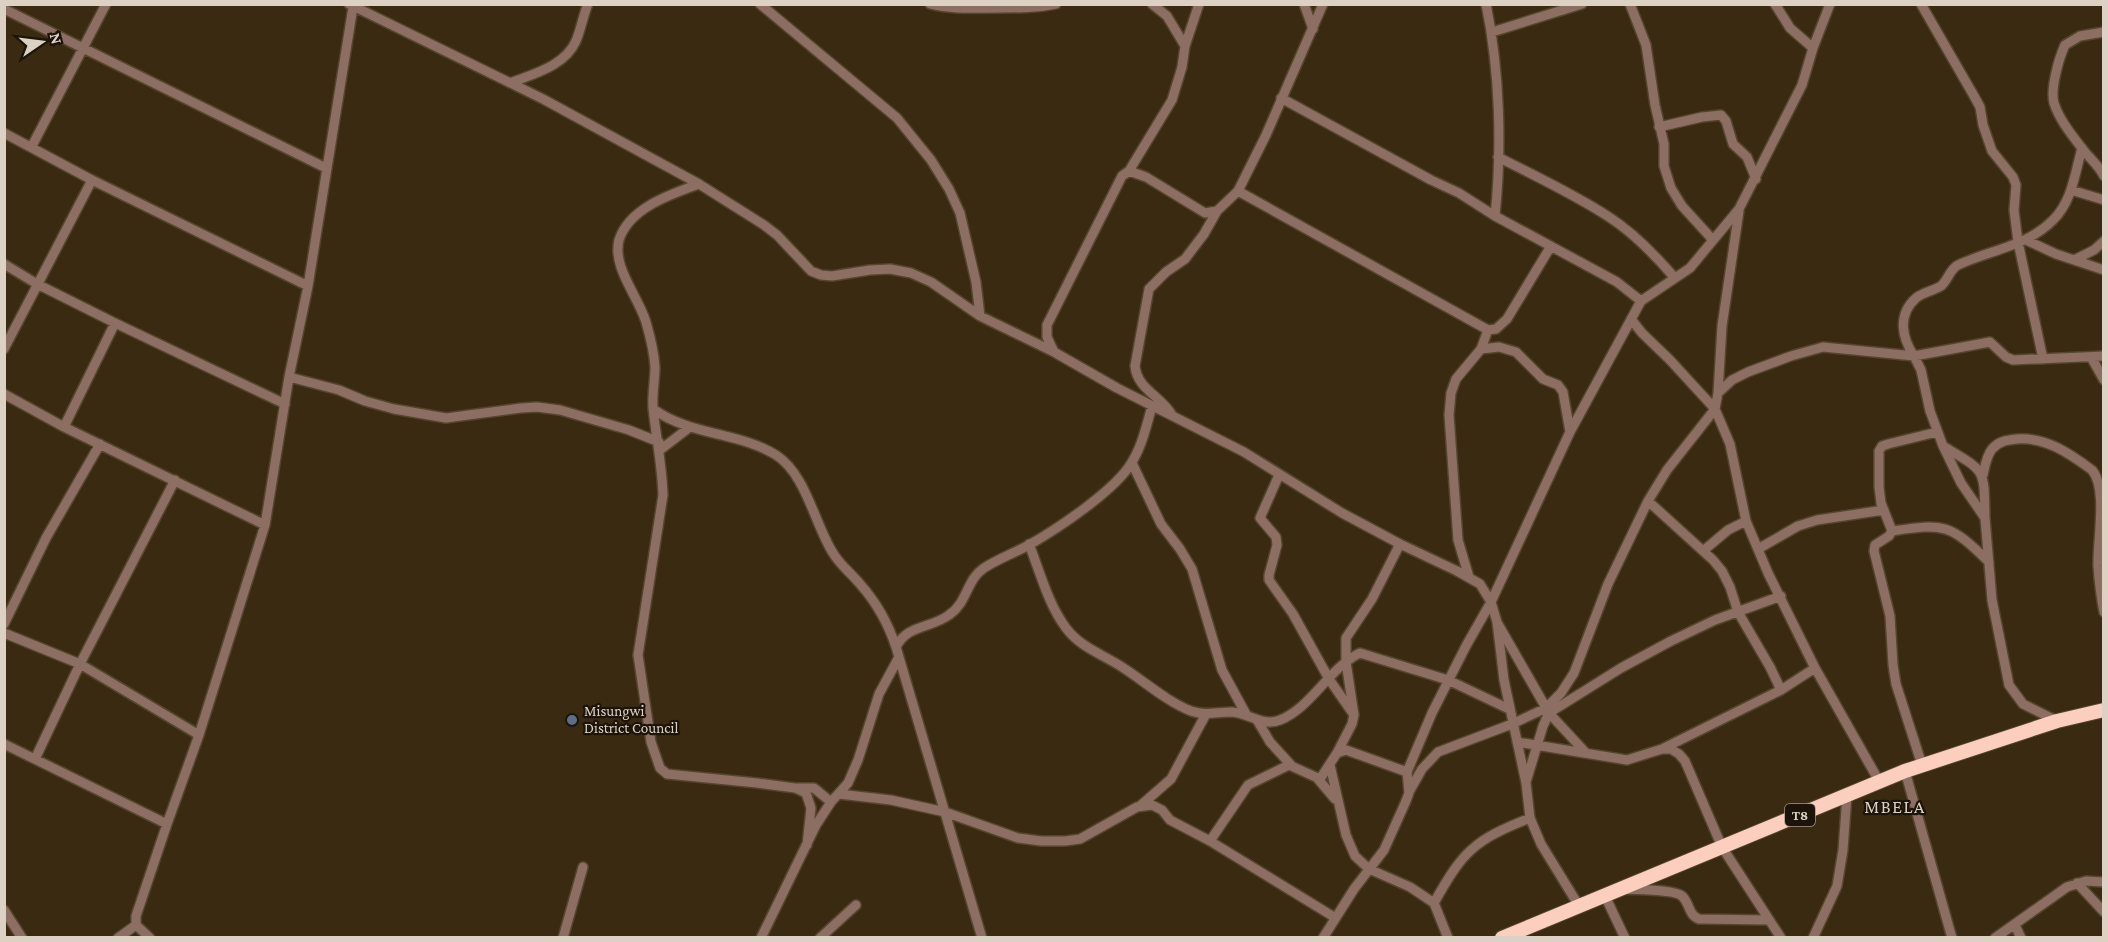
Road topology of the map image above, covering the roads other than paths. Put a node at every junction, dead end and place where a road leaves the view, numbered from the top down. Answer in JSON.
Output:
{"nodes":[{"id":1,"x":106,"y":4,"type":"edge"},
{"id":2,"x":588,"y":4,"type":"edge"},
{"id":3,"x":760,"y":4,"type":"edge"},
{"id":4,"x":930,"y":4,"type":"edge"},
{"id":5,"x":1056,"y":4,"type":"edge"},
{"id":6,"x":1152,"y":4,"type":"edge"},
{"id":7,"x":1199,"y":4,"type":"edge"},
{"id":8,"x":1304,"y":4,"type":"edge"},
{"id":9,"x":1323,"y":4,"type":"edge"},
{"id":10,"x":1486,"y":4,"type":"edge"},
{"id":11,"x":1582,"y":4,"type":"edge"},
{"id":12,"x":1629,"y":4,"type":"edge"},
{"id":13,"x":1775,"y":4,"type":"edge"},
{"id":14,"x":1830,"y":4,"type":"edge"},
{"id":15,"x":1921,"y":4,"type":"edge"},
{"id":16,"x":351,"y":6,"type":"edge"},
{"id":17,"x":4,"y":9,"type":"edge"},
{"id":18,"x":1313,"y":29,"type":"junction"},
{"id":19,"x":1492,"y":32,"type":"junction"},
{"id":20,"x":2103,"y":32,"type":"edge"},
{"id":21,"x":1185,"y":46,"type":"junction"},
{"id":22,"x":1813,"y":48,"type":"junction"},
{"id":23,"x":83,"y":49,"type":"junction"},
{"id":24,"x":510,"y":83,"type":"junction"},
{"id":25,"x":1281,"y":98,"type":"junction"},
{"id":26,"x":1659,"y":127,"type":"junction"},
{"id":27,"x":4,"y":133,"type":"edge"},
{"id":28,"x":32,"y":146,"type":"junction"},
{"id":29,"x":2082,"y":148,"type":"junction"},
{"id":30,"x":1498,"y":157,"type":"junction"},
{"id":31,"x":326,"y":168,"type":"junction"},
{"id":32,"x":1129,"y":171,"type":"junction"},
{"id":33,"x":2103,"y":176,"type":"edge"},
{"id":34,"x":1756,"y":179,"type":"junction"},
{"id":35,"x":92,"y":180,"type":"junction"},
{"id":36,"x":699,"y":184,"type":"junction"},
{"id":37,"x":2072,"y":190,"type":"junction"},
{"id":38,"x":1238,"y":191,"type":"junction"},
{"id":39,"x":2103,"y":200,"type":"edge"},
{"id":40,"x":1739,"y":209,"type":"junction"},
{"id":41,"x":1217,"y":211,"type":"junction"},
{"id":42,"x":1495,"y":216,"type":"junction"},
{"id":43,"x":1713,"y":240,"type":"junction"},
{"id":44,"x":2022,"y":241,"type":"junction"},
{"id":45,"x":2103,"y":241,"type":"edge"},
{"id":46,"x":1551,"y":246,"type":"junction"},
{"id":47,"x":2074,"y":260,"type":"junction"},
{"id":48,"x":4,"y":264,"type":"edge"},
{"id":49,"x":2103,"y":270,"type":"edge"},
{"id":50,"x":1674,"y":277,"type":"junction"},
{"id":51,"x":37,"y":284,"type":"junction"},
{"id":52,"x":308,"y":286,"type":"junction"},
{"id":53,"x":1641,"y":302,"type":"junction"},
{"id":54,"x":980,"y":316,"type":"junction"},
{"id":55,"x":1631,"y":319,"type":"junction"},
{"id":56,"x":115,"y":323,"type":"junction"},
{"id":57,"x":1488,"y":330,"type":"junction"},
{"id":58,"x":4,"y":349,"type":"edge"},
{"id":59,"x":1481,"y":349,"type":"junction"},
{"id":60,"x":1054,"y":352,"type":"junction"},
{"id":61,"x":1914,"y":356,"type":"junction"},
{"id":62,"x":2103,"y":356,"type":"edge"},
{"id":63,"x":2091,"y":357,"type":"junction"},
{"id":64,"x":2043,"y":359,"type":"junction"},
{"id":65,"x":289,"y":377,"type":"junction"},
{"id":66,"x":2103,"y":380,"type":"edge"},
{"id":67,"x":1718,"y":393,"type":"junction"},
{"id":68,"x":4,"y":394,"type":"edge"},
{"id":69,"x":285,"y":404,"type":"junction"},
{"id":70,"x":1152,"y":406,"type":"junction"},
{"id":71,"x":653,"y":409,"type":"junction"},
{"id":72,"x":1715,"y":410,"type":"junction"},
{"id":73,"x":1173,"y":417,"type":"junction"},
{"id":74,"x":64,"y":427,"type":"junction"},
{"id":75,"x":690,"y":427,"type":"junction"},
{"id":76,"x":1570,"y":432,"type":"junction"},
{"id":77,"x":1937,"y":432,"type":"junction"},
{"id":78,"x":100,"y":444,"type":"junction"},
{"id":79,"x":659,"y":446,"type":"junction"},
{"id":80,"x":1942,"y":446,"type":"junction"},
{"id":81,"x":1132,"y":463,"type":"junction"},
{"id":82,"x":1279,"y":475,"type":"junction"},
{"id":83,"x":1983,"y":475,"type":"junction"},
{"id":84,"x":175,"y":480,"type":"junction"},
{"id":85,"x":1648,"y":501,"type":"junction"},
{"id":86,"x":1884,"y":510,"type":"junction"},
{"id":87,"x":1985,"y":518,"type":"junction"},
{"id":88,"x":1746,"y":520,"type":"junction"},
{"id":89,"x":265,"y":525,"type":"junction"},
{"id":90,"x":1892,"y":531,"type":"junction"},
{"id":91,"x":1029,"y":544,"type":"junction"},
{"id":92,"x":1400,"y":544,"type":"junction"},
{"id":93,"x":1758,"y":549,"type":"junction"},
{"id":94,"x":1702,"y":551,"type":"junction"},
{"id":95,"x":1989,"y":562,"type":"junction"},
{"id":96,"x":1469,"y":577,"type":"junction"},
{"id":97,"x":1781,"y":596,"type":"junction"},
{"id":98,"x":1491,"y":602,"type":"junction"},
{"id":99,"x":1738,"y":612,"type":"junction"},
{"id":100,"x":2103,"y":612,"type":"edge"},
{"id":101,"x":1497,"y":622,"type":"junction"},
{"id":102,"x":4,"y":624,"type":"edge"},
{"id":103,"x":4,"y":633,"type":"edge"},
{"id":104,"x":896,"y":647,"type":"junction"},
{"id":105,"x":899,"y":657,"type":"junction"},
{"id":106,"x":1346,"y":662,"type":"junction"},
{"id":107,"x":80,"y":664,"type":"junction"},
{"id":108,"x":1815,"y":668,"type":"junction"},
{"id":109,"x":1329,"y":679,"type":"junction"},
{"id":110,"x":1448,"y":680,"type":"junction"},
{"id":111,"x":1781,"y":690,"type":"junction"},
{"id":112,"x":1509,"y":709,"type":"junction"},
{"id":113,"x":1548,"y":710,"type":"junction"},
{"id":114,"x":2103,"y":710,"type":"edge"},
{"id":115,"x":1206,"y":714,"type":"junction"},
{"id":116,"x":1354,"y":715,"type":"junction"},
{"id":117,"x":1247,"y":716,"type":"junction"},
{"id":118,"x":1257,"y":720,"type":"junction"},
{"id":119,"x":2057,"y":721,"type":"junction"},
{"id":120,"x":1512,"y":724,"type":"junction"},
{"id":121,"x":200,"y":735,"type":"junction"},
{"id":122,"x":1517,"y":742,"type":"junction"},
{"id":123,"x":4,"y":744,"type":"edge"},
{"id":124,"x":1536,"y":745,"type":"junction"},
{"id":125,"x":1662,"y":749,"type":"junction"},
{"id":126,"x":1337,"y":753,"type":"junction"},
{"id":127,"x":1586,"y":753,"type":"junction"},
{"id":128,"x":35,"y":759,"type":"junction"},
{"id":129,"x":1291,"y":765,"type":"junction"},
{"id":130,"x":1330,"y":765,"type":"junction"},
{"id":131,"x":1922,"y":765,"type":"junction"},
{"id":132,"x":1905,"y":771,"type":"junction"},
{"id":133,"x":1407,"y":772,"type":"junction"},
{"id":134,"x":1318,"y":779,"type":"junction"},
{"id":135,"x":1879,"y":781,"type":"junction"},
{"id":136,"x":1526,"y":783,"type":"junction"},
{"id":137,"x":795,"y":788,"type":"junction"},
{"id":138,"x":1160,"y":789,"type":"junction"},
{"id":139,"x":1409,"y":793,"type":"junction"},
{"id":140,"x":839,"y":794,"type":"junction"},
{"id":141,"x":1846,"y":795,"type":"junction"},
{"id":142,"x":1337,"y":800,"type":"junction"},
{"id":143,"x":831,"y":802,"type":"junction"},
{"id":144,"x":1137,"y":807,"type":"junction"},
{"id":145,"x":1162,"y":810,"type":"junction"},
{"id":146,"x":945,"y":812,"type":"junction"},
{"id":147,"x":1530,"y":818,"type":"junction"},
{"id":148,"x":167,"y":824,"type":"junction"},
{"id":149,"x":1210,"y":841,"type":"junction"},
{"id":150,"x":807,"y":845,"type":"junction"},
{"id":151,"x":1722,"y":847,"type":"junction"},
{"id":152,"x":583,"y":867,"type":"dead end"},
{"id":153,"x":1369,"y":869,"type":"junction"},
{"id":154,"x":2103,"y":882,"type":"edge"},
{"id":155,"x":2077,"y":883,"type":"junction"},
{"id":156,"x":1621,"y":889,"type":"junction"},
{"id":157,"x":1605,"y":896,"type":"junction"},
{"id":158,"x":1434,"y":903,"type":"junction"},
{"id":159,"x":856,"y":905,"type":"dead end"},
{"id":160,"x":1579,"y":906,"type":"junction"},
{"id":161,"x":4,"y":910,"type":"edge"},
{"id":162,"x":2103,"y":912,"type":"edge"},
{"id":163,"x":1334,"y":917,"type":"junction"},
{"id":164,"x":1769,"y":920,"type":"junction"},
{"id":165,"x":136,"y":924,"type":"junction"},
{"id":166,"x":2015,"y":925,"type":"junction"},
{"id":167,"x":22,"y":938,"type":"edge"},
{"id":168,"x":118,"y":938,"type":"edge"},
{"id":169,"x":150,"y":938,"type":"edge"},
{"id":170,"x":563,"y":938,"type":"edge"},
{"id":171,"x":761,"y":938,"type":"edge"},
{"id":172,"x":820,"y":938,"type":"edge"},
{"id":173,"x":982,"y":938,"type":"edge"},
{"id":174,"x":1323,"y":938,"type":"edge"},
{"id":175,"x":1448,"y":938,"type":"edge"},
{"id":176,"x":1502,"y":938,"type":"edge"},
{"id":177,"x":1625,"y":938,"type":"edge"},
{"id":178,"x":1782,"y":938,"type":"edge"},
{"id":179,"x":1813,"y":938,"type":"edge"},
{"id":180,"x":1952,"y":938,"type":"edge"},
{"id":181,"x":1995,"y":938,"type":"edge"},
{"id":182,"x":2021,"y":938,"type":"edge"}],
"edges":[{"from":1,"to":23,"type":"street"},
{"from":2,"to":24,"type":"street"},
{"from":3,"to":54,"type":"street"},
{"from":4,"to":5,"type":"street"},
{"from":6,"to":21,"type":"street"},
{"from":7,"to":21,"type":"street"},
{"from":8,"to":18,"type":"street"},
{"from":9,"to":18,"type":"street"},
{"from":10,"to":19,"type":"street"},
{"from":11,"to":19,"type":"street"},
{"from":12,"to":26,"type":"street"},
{"from":13,"to":22,"type":"street"},
{"from":14,"to":22,"type":"street"},
{"from":15,"to":44,"type":"street"},
{"from":16,"to":24,"type":"street"},
{"from":16,"to":31,"type":"street"},
{"from":17,"to":23,"type":"street"},
{"from":18,"to":25,"type":"street"},
{"from":19,"to":30,"type":"street"},
{"from":20,"to":29,"type":"street"},
{"from":21,"to":32,"type":"street"},
{"from":22,"to":34,"type":"street"},
{"from":23,"to":28,"type":"street"},
{"from":23,"to":31,"type":"street"},
{"from":24,"to":36,"type":"street"},
{"from":25,"to":38,"type":"street"},
{"from":25,"to":42,"type":"street"},
{"from":26,"to":34,"type":"street"},
{"from":26,"to":43,"type":"street"},
{"from":27,"to":28,"type":"street"},
{"from":28,"to":35,"type":"street"},
{"from":29,"to":33,"type":"street"},
{"from":29,"to":37,"type":"street"},
{"from":30,"to":42,"type":"street"},
{"from":30,"to":50,"type":"street"},
{"from":31,"to":52,"type":"street"},
{"from":32,"to":41,"type":"street"},
{"from":32,"to":60,"type":"street"},
{"from":34,"to":40,"type":"street"},
{"from":35,"to":51,"type":"street"},
{"from":35,"to":52,"type":"street"},
{"from":36,"to":54,"type":"street"},
{"from":36,"to":71,"type":"street"},
{"from":37,"to":39,"type":"street"},
{"from":37,"to":44,"type":"street"},
{"from":38,"to":41,"type":"street"},
{"from":38,"to":57,"type":"street"},
{"from":40,"to":43,"type":"street"},
{"from":40,"to":67,"type":"street"},
{"from":41,"to":73,"type":"street"},
{"from":42,"to":46,"type":"street"},
{"from":43,"to":50,"type":"street"},
{"from":44,"to":47,"type":"street"},
{"from":44,"to":61,"type":"street"},
{"from":44,"to":64,"type":"street"},
{"from":45,"to":47,"type":"street"},
{"from":46,"to":53,"type":"street"},
{"from":46,"to":57,"type":"street"},
{"from":47,"to":49,"type":"street"},
{"from":48,"to":51,"type":"street"},
{"from":50,"to":53,"type":"street"},
{"from":51,"to":56,"type":"street"},
{"from":51,"to":58,"type":"street"},
{"from":52,"to":65,"type":"street"},
{"from":53,"to":55,"type":"street"},
{"from":54,"to":60,"type":"street"},
{"from":55,"to":72,"type":"street"},
{"from":55,"to":76,"type":"street"},
{"from":56,"to":69,"type":"street"},
{"from":56,"to":74,"type":"street"},
{"from":57,"to":59,"type":"street"},
{"from":59,"to":76,"type":"street"},
{"from":59,"to":96,"type":"street"},
{"from":60,"to":70,"type":"street"},
{"from":61,"to":64,"type":"street"},
{"from":61,"to":67,"type":"street"},
{"from":61,"to":77,"type":"street"},
{"from":62,"to":63,"type":"street"},
{"from":63,"to":64,"type":"street"},
{"from":63,"to":66,"type":"street"},
{"from":65,"to":69,"type":"street"},
{"from":65,"to":79,"type":"street"},
{"from":67,"to":72,"type":"street"},
{"from":68,"to":74,"type":"street"},
{"from":69,"to":89,"type":"street"},
{"from":70,"to":73,"type":"street"},
{"from":70,"to":81,"type":"street"},
{"from":71,"to":75,"type":"street"},
{"from":71,"to":79,"type":"street"},
{"from":72,"to":85,"type":"street"},
{"from":72,"to":88,"type":"street"},
{"from":73,"to":82,"type":"street"},
{"from":74,"to":78,"type":"street"},
{"from":75,"to":79,"type":"street"},
{"from":75,"to":104,"type":"street"},
{"from":76,"to":98,"type":"street"},
{"from":77,"to":80,"type":"street"},
{"from":77,"to":86,"type":"street"},
{"from":78,"to":84,"type":"street"},
{"from":78,"to":102,"type":"street"},
{"from":79,"to":137,"type":"street"},
{"from":80,"to":83,"type":"street"},
{"from":80,"to":87,"type":"street"},
{"from":81,"to":91,"type":"street"},
{"from":81,"to":117,"type":"street"},
{"from":82,"to":92,"type":"street"},
{"from":82,"to":109,"type":"street"},
{"from":83,"to":87,"type":"street"},
{"from":83,"to":100,"type":"street"},
{"from":84,"to":89,"type":"street"},
{"from":84,"to":107,"type":"street"},
{"from":85,"to":94,"type":"street"},
{"from":85,"to":113,"type":"street"},
{"from":86,"to":90,"type":"street"},
{"from":86,"to":93,"type":"street"},
{"from":87,"to":95,"type":"street"},
{"from":88,"to":93,"type":"street"},
{"from":88,"to":94,"type":"street"},
{"from":89,"to":121,"type":"street"},
{"from":90,"to":95,"type":"street"},
{"from":90,"to":131,"type":"street"},
{"from":91,"to":104,"type":"street"},
{"from":91,"to":115,"type":"street"},
{"from":92,"to":96,"type":"street"},
{"from":92,"to":106,"type":"street"},
{"from":93,"to":97,"type":"street"},
{"from":94,"to":99,"type":"street"},
{"from":95,"to":119,"type":"street"},
{"from":96,"to":98,"type":"street"},
{"from":97,"to":99,"type":"street"},
{"from":97,"to":108,"type":"street"},
{"from":98,"to":101,"type":"street"},
{"from":98,"to":110,"type":"street"},
{"from":99,"to":111,"type":"street"},
{"from":99,"to":113,"type":"street"},
{"from":101,"to":112,"type":"street"},
{"from":101,"to":113,"type":"street"},
{"from":103,"to":107,"type":"street"},
{"from":104,"to":105,"type":"street"},
{"from":105,"to":140,"type":"street"},
{"from":105,"to":146,"type":"street"},
{"from":106,"to":109,"type":"street"},
{"from":106,"to":110,"type":"street"},
{"from":106,"to":116,"type":"street"},
{"from":107,"to":121,"type":"street"},
{"from":107,"to":128,"type":"street"},
{"from":108,"to":111,"type":"street"},
{"from":108,"to":135,"type":"street"},
{"from":109,"to":116,"type":"street"},
{"from":109,"to":118,"type":"street"},
{"from":110,"to":112,"type":"street"},
{"from":110,"to":133,"type":"street"},
{"from":111,"to":125,"type":"street"},
{"from":112,"to":120,"type":"street"},
{"from":113,"to":120,"type":"street"},
{"from":113,"to":124,"type":"street"},
{"from":113,"to":127,"type":"street"},
{"from":114,"to":119,"type":"highway","number":"T8"},
{"from":115,"to":117,"type":"street"},
{"from":115,"to":138,"type":"street"},
{"from":116,"to":126,"type":"street"},
{"from":117,"to":118,"type":"street"},
{"from":118,"to":129,"type":"street"},
{"from":119,"to":131,"type":"highway","number":"T8"},
{"from":120,"to":122,"type":"street"},
{"from":120,"to":139,"type":"street"},
{"from":121,"to":148,"type":"street"},
{"from":122,"to":124,"type":"street"},
{"from":122,"to":136,"type":"street"},
{"from":123,"to":128,"type":"street"},
{"from":124,"to":127,"type":"street"},
{"from":124,"to":136,"type":"street"},
{"from":125,"to":127,"type":"street"},
{"from":125,"to":151,"type":"street"},
{"from":126,"to":130,"type":"street"},
{"from":126,"to":133,"type":"street"},
{"from":128,"to":148,"type":"street"},
{"from":129,"to":134,"type":"street"},
{"from":129,"to":149,"type":"street"},
{"from":130,"to":134,"type":"street"},
{"from":130,"to":142,"type":"street"},
{"from":131,"to":132,"type":"highway","number":"T8"},
{"from":132,"to":135,"type":"highway","number":"T8"},
{"from":132,"to":180,"type":"street"},
{"from":133,"to":139,"type":"street"},
{"from":134,"to":142,"type":"street"},
{"from":135,"to":141,"type":"highway","number":"T8"},
{"from":136,"to":147,"type":"street"},
{"from":137,"to":143,"type":"street"},
{"from":137,"to":150,"type":"street"},
{"from":138,"to":144,"type":"street"},
{"from":138,"to":145,"type":"street"},
{"from":139,"to":153,"type":"street"},
{"from":140,"to":143,"type":"street"},
{"from":140,"to":146,"type":"street"},
{"from":141,"to":151,"type":"highway","number":"T8"},
{"from":141,"to":179,"type":"street"},
{"from":142,"to":153,"type":"street"},
{"from":143,"to":150,"type":"street"},
{"from":144,"to":145,"type":"street"},
{"from":144,"to":146,"type":"street"},
{"from":145,"to":149,"type":"street"},
{"from":146,"to":173,"type":"street"},
{"from":147,"to":158,"type":"street"},
{"from":147,"to":160,"type":"street"},
{"from":148,"to":165,"type":"street"},
{"from":149,"to":163,"type":"street"},
{"from":150,"to":171,"type":"street"},
{"from":151,"to":156,"type":"highway","number":"T8"},
{"from":151,"to":164,"type":"street"},
{"from":152,"to":170,"type":"street"},
{"from":153,"to":158,"type":"street"},
{"from":153,"to":163,"type":"street"},
{"from":154,"to":155,"type":"street"},
{"from":155,"to":162,"type":"street"},
{"from":155,"to":166,"type":"street"},
{"from":156,"to":157,"type":"highway","number":"T8"},
{"from":156,"to":164,"type":"street"},
{"from":157,"to":160,"type":"highway","number":"T8"},
{"from":157,"to":177,"type":"street"},
{"from":158,"to":175,"type":"street"},
{"from":159,"to":172,"type":"street"},
{"from":160,"to":176,"type":"highway","number":"T8"},
{"from":161,"to":167,"type":"street"},
{"from":163,"to":174,"type":"street"},
{"from":164,"to":178,"type":"street"},
{"from":165,"to":168,"type":"street"},
{"from":165,"to":169,"type":"street"},
{"from":166,"to":181,"type":"street"},
{"from":166,"to":182,"type":"street"}]}
